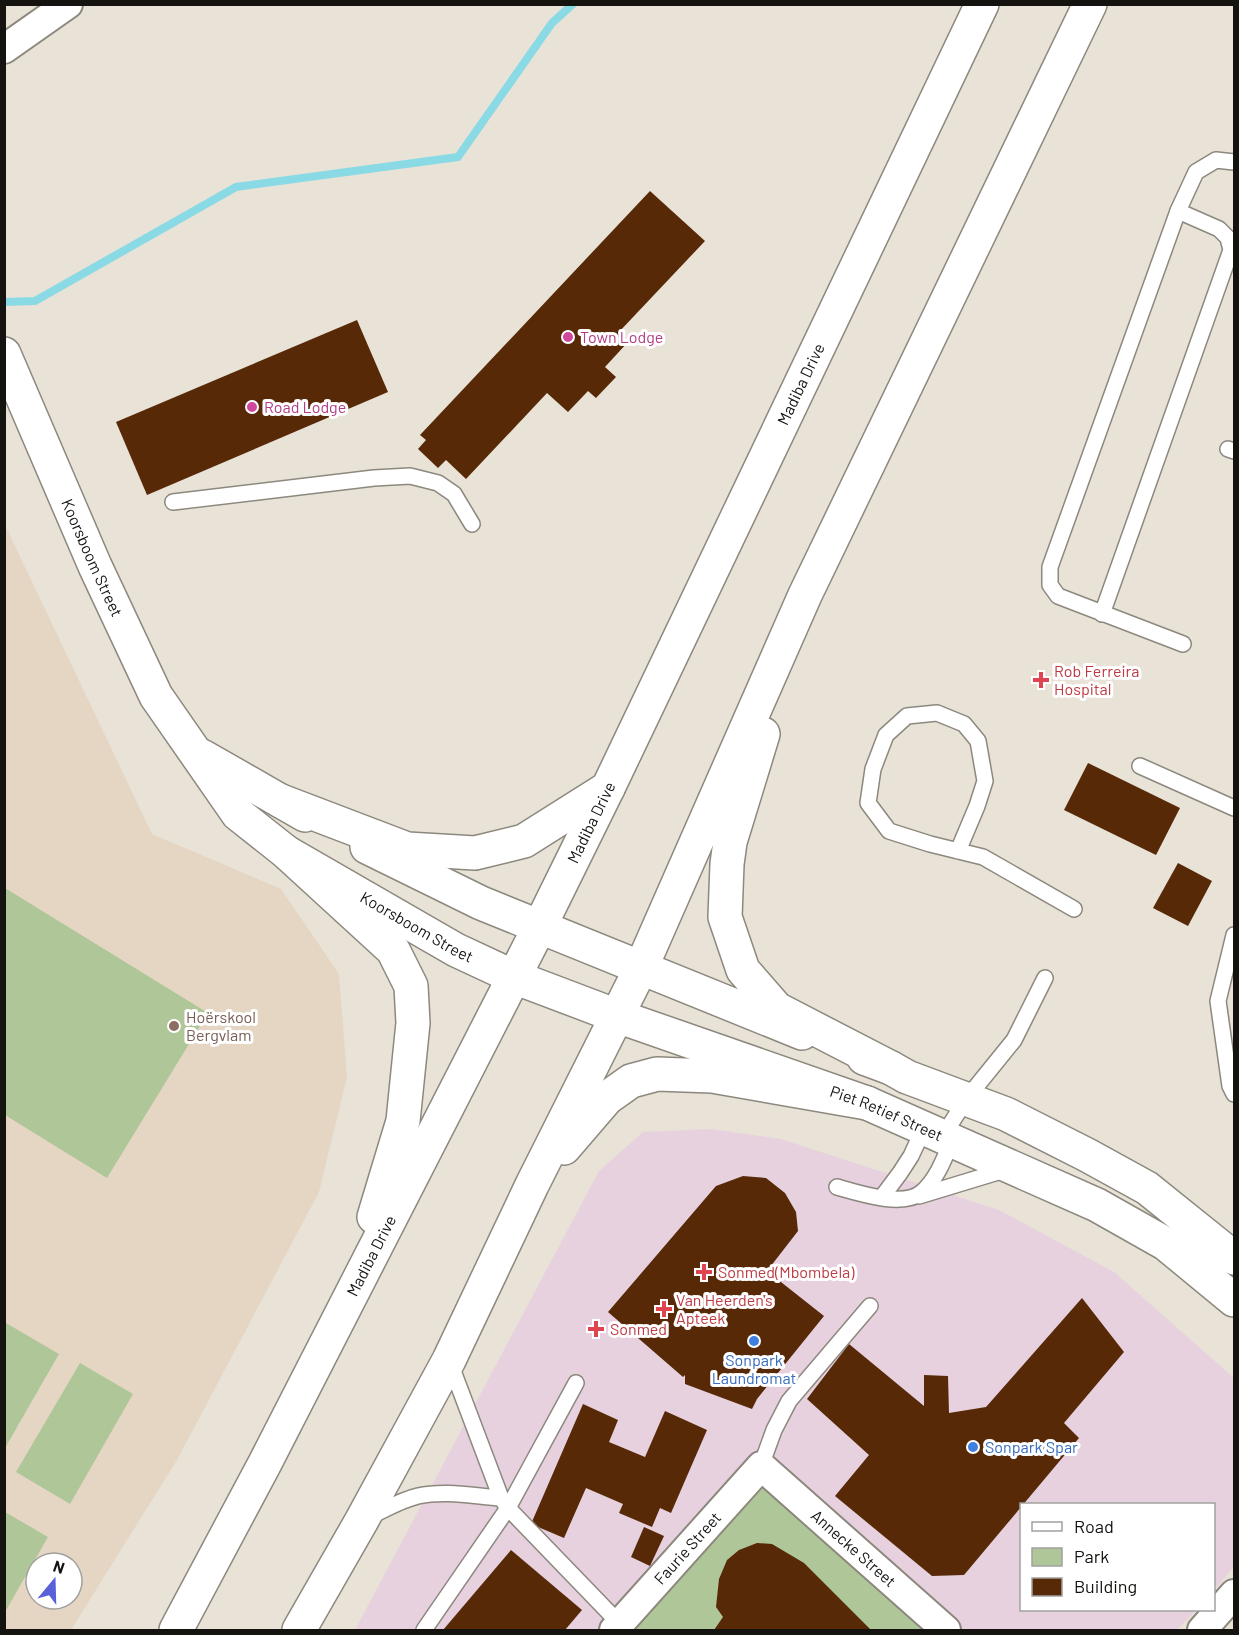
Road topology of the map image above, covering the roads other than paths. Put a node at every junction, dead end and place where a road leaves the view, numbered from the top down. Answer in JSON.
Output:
{"nodes":[{"id":1,"x":68,"y":4,"type":"edge"},
{"id":2,"x":982,"y":4,"type":"edge"},
{"id":3,"x":1089,"y":4,"type":"edge"},
{"id":4,"x":4,"y":49,"type":"edge"},
{"id":5,"x":1234,"y":162,"type":"edge"},
{"id":6,"x":1178,"y":211,"type":"junction"},
{"id":7,"x":4,"y":354,"type":"edge"},
{"id":8,"x":173,"y":502,"type":"dead end"},
{"id":9,"x":472,"y":524,"type":"dead end"},
{"id":10,"x":805,"y":595,"type":"junction"},
{"id":11,"x":1102,"y":614,"type":"junction"},
{"id":12,"x":1183,"y":644,"type":"dead end"},
{"id":13,"x":196,"y":752,"type":"junction"},
{"id":14,"x":1140,"y":766,"type":"dead end"},
{"id":15,"x":608,"y":788,"type":"junction"},
{"id":16,"x":281,"y":801,"type":"junction"},
{"id":17,"x":1234,"y":808,"type":"edge"},
{"id":18,"x":958,"y":851,"type":"junction"},
{"id":19,"x":286,"y":852,"type":"junction"},
{"id":20,"x":1074,"y":909,"type":"dead end"},
{"id":21,"x":540,"y":926,"type":"junction"},
{"id":22,"x":1234,"y":935,"type":"edge"},
{"id":23,"x":641,"y":968,"type":"junction"},
{"id":24,"x":514,"y":976,"type":"junction"},
{"id":25,"x":1045,"y":978,"type":"dead end"},
{"id":26,"x":617,"y":1016,"type":"junction"},
{"id":27,"x":891,"y":1068,"type":"junction"},
{"id":28,"x":1234,"y":1094,"type":"edge"},
{"id":29,"x":967,"y":1098,"type":"junction"},
{"id":30,"x":867,"y":1103,"type":"junction"},
{"id":31,"x":940,"y":1134,"type":"junction"},
{"id":32,"x":1014,"y":1167,"type":"junction"},
{"id":33,"x":532,"y":1185,"type":"junction"},
{"id":34,"x":837,"y":1187,"type":"dead end"},
{"id":35,"x":882,"y":1197,"type":"junction"},
{"id":36,"x":912,"y":1198,"type":"junction"},
{"id":37,"x":1234,"y":1258,"type":"edge"},
{"id":38,"x":350,"y":1296,"type":"junction"},
{"id":39,"x":1234,"y":1300,"type":"edge"},
{"id":40,"x":870,"y":1306,"type":"dead end"},
{"id":41,"x":449,"y":1360,"type":"junction"},
{"id":42,"x":576,"y":1383,"type":"dead end"},
{"id":43,"x":761,"y":1466,"type":"junction"},
{"id":44,"x":505,"y":1503,"type":"junction"},
{"id":45,"x":362,"y":1520,"type":"junction"},
{"id":46,"x":1234,"y":1594,"type":"edge"},
{"id":47,"x":617,"y":1627,"type":"edge"},
{"id":48,"x":176,"y":1630,"type":"edge"},
{"id":49,"x":299,"y":1630,"type":"edge"},
{"id":50,"x":424,"y":1630,"type":"edge"},
{"id":51,"x":946,"y":1630,"type":"edge"},
{"id":52,"x":1202,"y":1630,"type":"edge"}],
"edges":[{"from":1,"to":4,"type":"street"},
{"from":2,"to":15,"type":"main road","name":"Madiba Drive"},
{"from":3,"to":10,"type":"main road"},
{"from":5,"to":6,"type":"lane"},
{"from":6,"to":11,"type":"lane"},
{"from":6,"to":11,"type":"lane"},
{"from":7,"to":13,"type":"main road","name":"Koorsboom Street"},
{"from":8,"to":9,"type":"lane"},
{"from":10,"to":23,"type":"main road"},
{"from":10,"to":27,"type":"main road"},
{"from":11,"to":12,"type":"lane"},
{"from":13,"to":16,"type":"main road","name":"Koorsboom Street"},
{"from":13,"to":19,"type":"main road","name":"Koorsboom Street"},
{"from":14,"to":17,"type":"lane"},
{"from":15,"to":16,"type":"main road"},
{"from":15,"to":21,"type":"main road","name":"Madiba Drive"},
{"from":16,"to":21,"type":"main road","name":"Koorsboom Street"},
{"from":18,"to":18,"type":"lane"},
{"from":18,"to":20,"type":"lane"},
{"from":19,"to":24,"type":"main road","name":"Koorsboom Street"},
{"from":19,"to":38,"type":"main road"},
{"from":21,"to":23,"type":"main road"},
{"from":21,"to":24,"type":"main road","name":"Madiba Drive"},
{"from":22,"to":28,"type":"lane"},
{"from":23,"to":26,"type":"main road"},
{"from":23,"to":27,"type":"main road"},
{"from":24,"to":26,"type":"main road","name":"Piet Retief Street"},
{"from":24,"to":38,"type":"main road","name":"Madiba Drive"},
{"from":25,"to":29,"type":"lane"},
{"from":26,"to":30,"type":"main road","name":"Piet Retief Street"},
{"from":26,"to":33,"type":"main road"},
{"from":27,"to":29,"type":"main road"},
{"from":29,"to":31,"type":"lane"},
{"from":29,"to":37,"type":"main road"},
{"from":30,"to":31,"type":"main road","name":"Piet Retief Street"},
{"from":30,"to":33,"type":"main road"},
{"from":31,"to":32,"type":"main road","name":"Piet Retief Street"},
{"from":31,"to":35,"type":"lane"},
{"from":31,"to":36,"type":"lane"},
{"from":32,"to":36,"type":"lane"},
{"from":32,"to":39,"type":"main road","name":"Piet Retief Street"},
{"from":33,"to":41,"type":"main road"},
{"from":34,"to":35,"type":"lane"},
{"from":35,"to":36,"type":"lane"},
{"from":38,"to":48,"type":"main road","name":"Madiba Drive"},
{"from":40,"to":43,"type":"lane"},
{"from":41,"to":44,"type":"lane"},
{"from":41,"to":45,"type":"main road"},
{"from":42,"to":44,"type":"lane"},
{"from":43,"to":47,"type":"street","name":"Faurie Street"},
{"from":43,"to":51,"type":"street","name":"Annecke Street"},
{"from":44,"to":45,"type":"lane"},
{"from":44,"to":47,"type":"lane"},
{"from":44,"to":50,"type":"lane"},
{"from":45,"to":49,"type":"main road"},
{"from":46,"to":52,"type":"street"}]}
